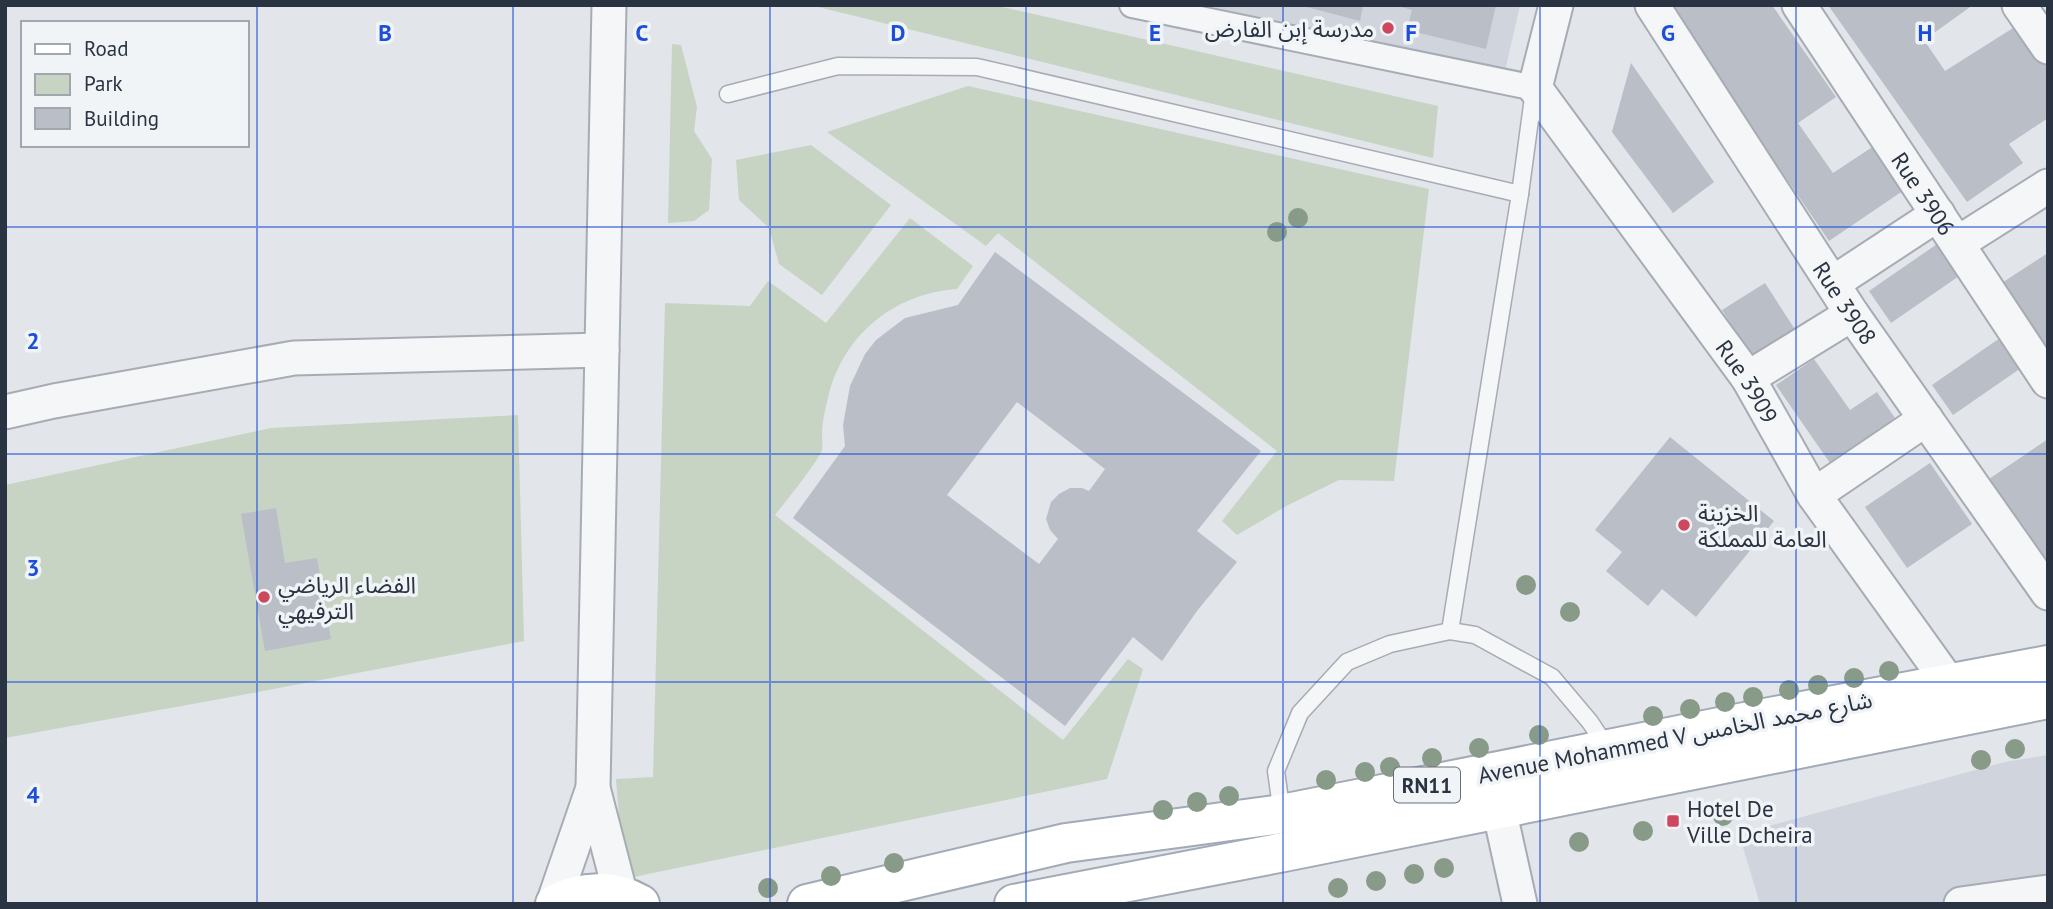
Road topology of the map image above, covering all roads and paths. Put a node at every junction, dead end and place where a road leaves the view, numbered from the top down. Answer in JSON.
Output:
{"nodes":[{"id":1,"x":609,"y":5,"type":"edge"},
{"id":2,"x":1132,"y":5,"type":"edge"},
{"id":3,"x":1556,"y":5,"type":"edge"},
{"id":4,"x":1653,"y":5,"type":"edge"},
{"id":5,"x":1799,"y":5,"type":"edge"},
{"id":6,"x":2019,"y":5,"type":"edge"},
{"id":7,"x":2048,"y":47,"type":"edge"},
{"id":8,"x":1535,"y":88,"type":"junction"},
{"id":9,"x":728,"y":94,"type":"dead end"},
{"id":10,"x":2048,"y":186,"type":"edge"},
{"id":11,"x":1520,"y":194,"type":"junction"},
{"id":12,"x":1938,"y":214,"type":"junction"},
{"id":13,"x":1958,"y":243,"type":"junction"},
{"id":14,"x":1833,"y":283,"type":"junction"},
{"id":15,"x":1852,"y":314,"type":"junction"},
{"id":16,"x":602,"y":350,"type":"junction"},
{"id":17,"x":1748,"y":378,"type":"junction"},
{"id":18,"x":2048,"y":382,"type":"edge"},
{"id":19,"x":5,"y":412,"type":"edge"},
{"id":20,"x":1926,"y":419,"type":"junction"},
{"id":21,"x":1814,"y":495,"type":"junction"},
{"id":22,"x":2048,"y":593,"type":"edge"},
{"id":23,"x":1450,"y":631,"type":"junction"},
{"id":24,"x":2048,"y":665,"type":"edge"},
{"id":25,"x":1949,"y":683,"type":"junction"},
{"id":26,"x":2048,"y":699,"type":"edge"},
{"id":27,"x":1608,"y":749,"type":"junction"},
{"id":28,"x":593,"y":788,"type":"junction"},
{"id":29,"x":1499,"y":809,"type":"junction"},
{"id":30,"x":1282,"y":814,"type":"junction"},
{"id":31,"x":2048,"y":892,"type":"edge"},
{"id":32,"x":630,"y":900,"type":"edge"},
{"id":33,"x":554,"y":904,"type":"edge"},
{"id":34,"x":807,"y":904,"type":"edge"},
{"id":35,"x":1014,"y":904,"type":"edge"},
{"id":36,"x":1520,"y":904,"type":"edge"},
{"id":37,"x":1961,"y":904,"type":"edge"}],
"edges":[{"from":1,"to":16,"type":"street"},
{"from":2,"to":8,"type":"street"},
{"from":3,"to":8,"type":"street"},
{"from":4,"to":14,"type":"street","name":"Rue 3908"},
{"from":5,"to":12,"type":"street","name":"Rue 3906"},
{"from":6,"to":7,"type":"street"},
{"from":8,"to":11,"type":"lane"},
{"from":8,"to":17,"type":"street","name":"Rue 3909"},
{"from":9,"to":11,"type":"lane"},
{"from":10,"to":13,"type":"street"},
{"from":11,"to":23,"type":"lane"},
{"from":12,"to":13,"type":"street","name":"Rue 3906"},
{"from":12,"to":14,"type":"street"},
{"from":13,"to":18,"type":"street","name":"Rue 3906"},
{"from":14,"to":15,"type":"street","name":"Rue 3908"},
{"from":15,"to":17,"type":"street"},
{"from":15,"to":20,"type":"street","name":"Rue 3908"},
{"from":16,"to":19,"type":"street"},
{"from":16,"to":28,"type":"street"},
{"from":17,"to":21,"type":"street","name":"Rue 3909"},
{"from":20,"to":21,"type":"street"},
{"from":20,"to":22,"type":"street","name":"Rue 3908"},
{"from":21,"to":25,"type":"street","name":"Rue 3909"},
{"from":23,"to":27,"type":"lane"},
{"from":23,"to":30,"type":"lane"},
{"from":24,"to":25,"type":"main road","name":"Avenue Mohammed V شارع محمد الخامس","number":"RN11"},
{"from":25,"to":27,"type":"main road","name":"Avenue Mohammed V شارع محمد الخامس","number":"RN11"},
{"from":26,"to":29,"type":"main road","name":"Avenue Mohammed V شارع محمد الخامس","number":"RN11"},
{"from":27,"to":30,"type":"main road","name":"Avenue Mohammed V شارع محمد الخامس","number":"RN11"},
{"from":28,"to":32,"type":"street"},
{"from":28,"to":33,"type":"street"},
{"from":29,"to":35,"type":"main road","name":"Avenue Mohammed V شارع محمد الخامس","number":"RN11"},
{"from":29,"to":36,"type":"street"},
{"from":30,"to":34,"type":"main road","name":"Avenue Mohammed V شارع محمد الخامس","number":"RN11"},
{"from":31,"to":37,"type":"street"},
{"from":32,"to":33,"type":"main road"}]}
